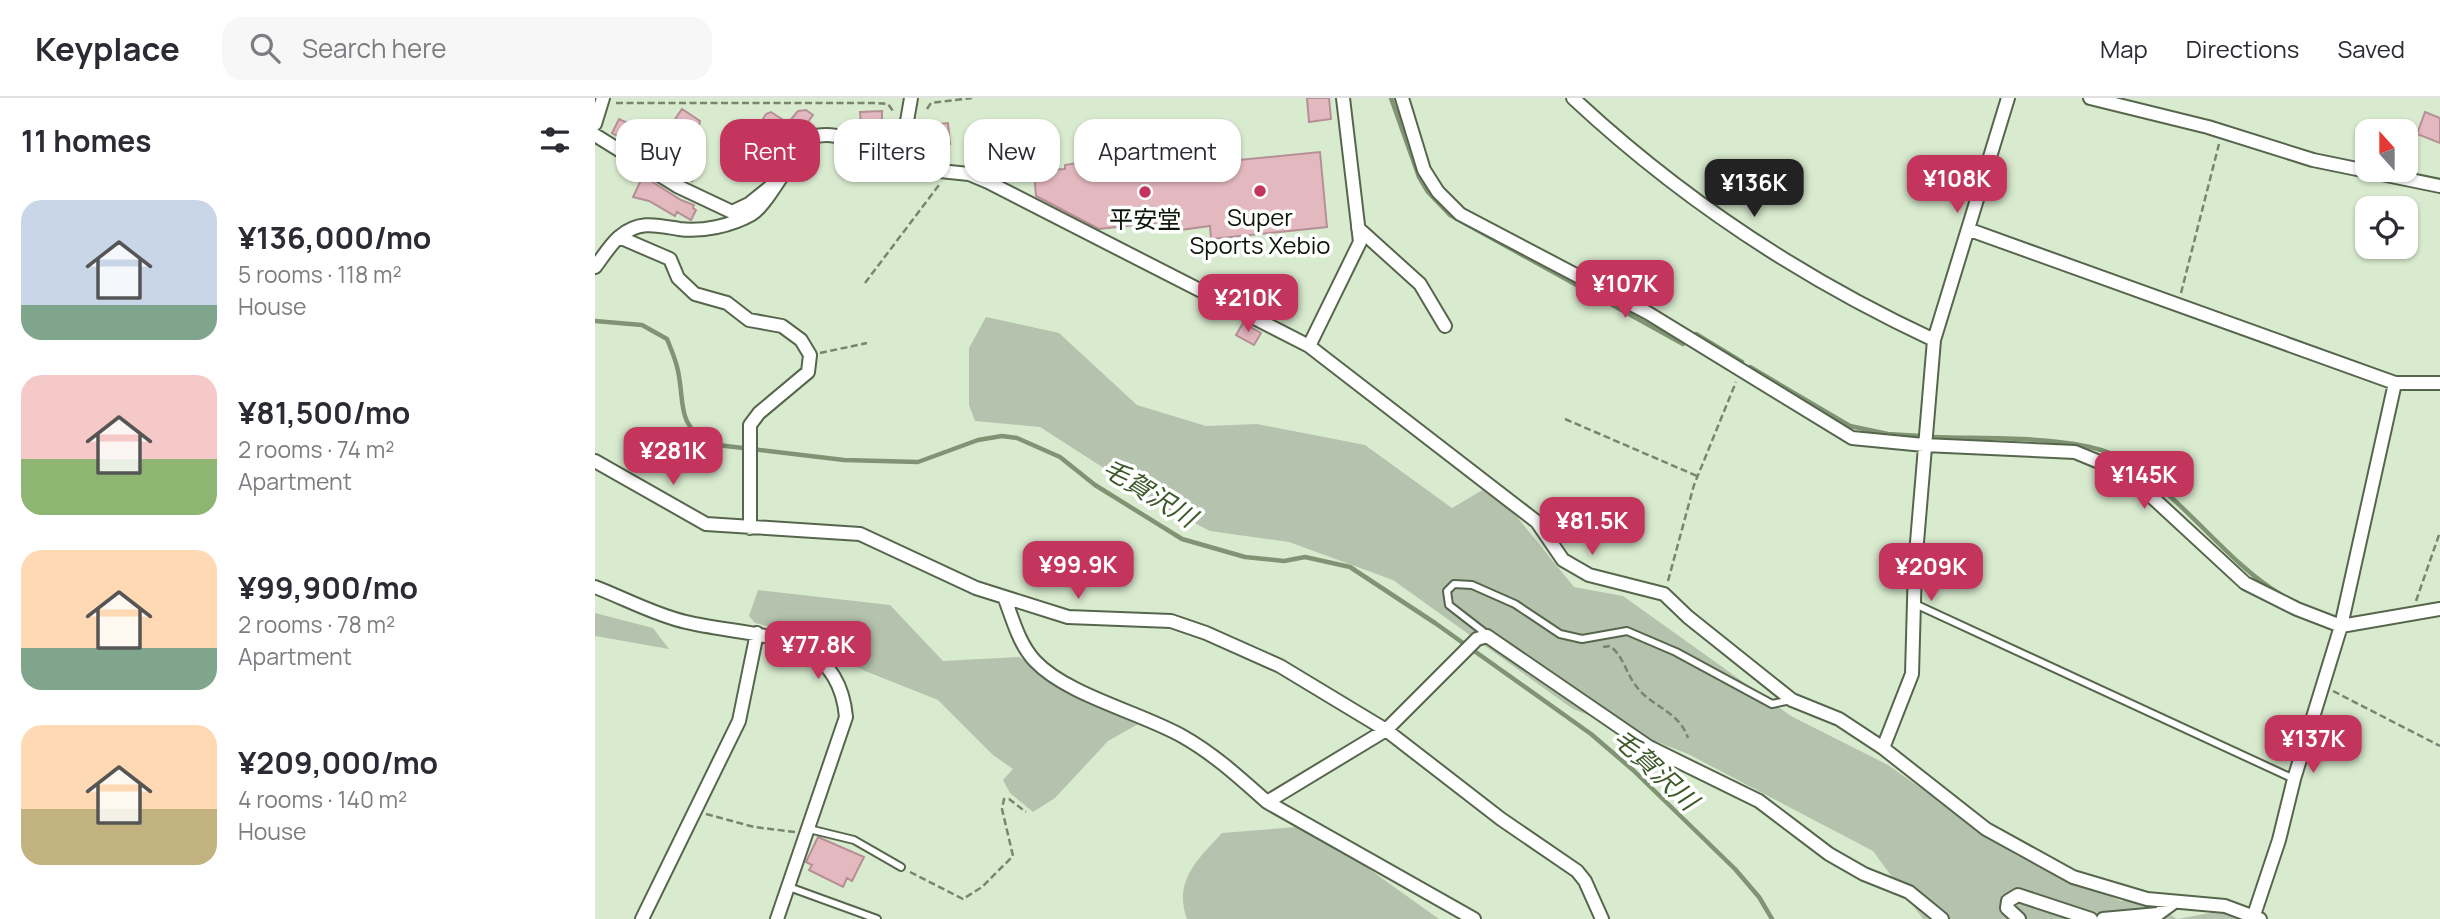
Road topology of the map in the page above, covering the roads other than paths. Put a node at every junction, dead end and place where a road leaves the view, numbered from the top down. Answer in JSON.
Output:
{"nodes":[{"id":1,"x":911,"y":98,"type":"edge"},
{"id":2,"x":1343,"y":98,"type":"edge"},
{"id":3,"x":1402,"y":98,"type":"edge"},
{"id":4,"x":1573,"y":98,"type":"edge"},
{"id":5,"x":2008,"y":98,"type":"edge"},
{"id":6,"x":2090,"y":98,"type":"edge"},
{"id":7,"x":603,"y":100,"type":"edge"},
{"id":8,"x":907,"y":119,"type":"edge"},
{"id":9,"x":595,"y":124,"type":"edge"},
{"id":10,"x":595,"y":135,"type":"edge"},
{"id":11,"x":834,"y":138,"type":"edge"},
{"id":12,"x":950,"y":171,"type":"edge"},
{"id":13,"x":775,"y":183,"type":"junction"},
{"id":14,"x":2440,"y":186,"type":"edge"},
{"id":15,"x":1358,"y":228,"type":"junction"},
{"id":16,"x":1970,"y":230,"type":"junction"},
{"id":17,"x":619,"y":237,"type":"junction"},
{"id":18,"x":595,"y":267,"type":"edge"},
{"id":19,"x":1445,"y":326,"type":"dead end"},
{"id":20,"x":1934,"y":340,"type":"junction"},
{"id":21,"x":1309,"y":346,"type":"junction"},
{"id":22,"x":2395,"y":383,"type":"junction"},
{"id":23,"x":2440,"y":383,"type":"edge"},
{"id":24,"x":1924,"y":445,"type":"junction"},
{"id":25,"x":595,"y":461,"type":"edge"},
{"id":26,"x":750,"y":528,"type":"junction"},
{"id":27,"x":595,"y":587,"type":"edge"},
{"id":28,"x":1005,"y":599,"type":"junction"},
{"id":29,"x":1915,"y":604,"type":"junction"},
{"id":30,"x":2440,"y":609,"type":"edge"},
{"id":31,"x":2341,"y":625,"type":"junction"},
{"id":32,"x":757,"y":634,"type":"junction"},
{"id":33,"x":1507,"y":651,"type":"junction"},
{"id":34,"x":1792,"y":700,"type":"junction"},
{"id":35,"x":1386,"y":730,"type":"junction"},
{"id":36,"x":1883,"y":748,"type":"junction"},
{"id":37,"x":2294,"y":779,"type":"junction"},
{"id":38,"x":1267,"y":802,"type":"junction"},
{"id":39,"x":808,"y":831,"type":"junction"},
{"id":40,"x":901,"y":867,"type":"road end"},
{"id":41,"x":789,"y":887,"type":"junction"},
{"id":42,"x":2173,"y":903,"type":"junction"},
{"id":43,"x":1598,"y":915,"type":"edge"},
{"id":44,"x":2257,"y":917,"type":"edge"},
{"id":45,"x":642,"y":919,"type":"edge"},
{"id":46,"x":777,"y":919,"type":"edge"},
{"id":47,"x":877,"y":919,"type":"edge"},
{"id":48,"x":1474,"y":919,"type":"edge"},
{"id":49,"x":1942,"y":919,"type":"edge"},
{"id":50,"x":2019,"y":919,"type":"edge"},
{"id":51,"x":2091,"y":919,"type":"edge"},
{"id":52,"x":2103,"y":919,"type":"edge"}],
"edges":[{"from":1,"to":8,"type":"street"},
{"from":2,"to":15,"type":"street"},
{"from":3,"to":24,"type":"street"},
{"from":4,"to":20,"type":"street"},
{"from":5,"to":16,"type":"street"},
{"from":6,"to":14,"type":"street"},
{"from":7,"to":9,"type":"street"},
{"from":10,"to":13,"type":"street"},
{"from":11,"to":13,"type":"street"},
{"from":12,"to":21,"type":"street"},
{"from":13,"to":17,"type":"street"},
{"from":15,"to":19,"type":"street"},
{"from":15,"to":21,"type":"street"},
{"from":16,"to":20,"type":"street"},
{"from":16,"to":22,"type":"street"},
{"from":17,"to":18,"type":"street"},
{"from":17,"to":26,"type":"street"},
{"from":20,"to":24,"type":"street"},
{"from":21,"to":34,"type":"street"},
{"from":22,"to":23,"type":"street"},
{"from":22,"to":31,"type":"street"},
{"from":24,"to":29,"type":"street"},
{"from":24,"to":31,"type":"street"},
{"from":25,"to":26,"type":"street"},
{"from":26,"to":28,"type":"street"},
{"from":27,"to":32,"type":"street"},
{"from":28,"to":35,"type":"street"},
{"from":28,"to":38,"type":"street"},
{"from":29,"to":36,"type":"street"},
{"from":29,"to":37,"type":"lane"},
{"from":30,"to":31,"type":"street"},
{"from":31,"to":37,"type":"street"},
{"from":32,"to":39,"type":"street"},
{"from":32,"to":45,"type":"street"},
{"from":33,"to":34,"type":"lane"},
{"from":33,"to":35,"type":"street"},
{"from":33,"to":49,"type":"street"},
{"from":34,"to":36,"type":"street"},
{"from":35,"to":38,"type":"street"},
{"from":35,"to":43,"type":"street"},
{"from":36,"to":42,"type":"street"},
{"from":37,"to":44,"type":"street"},
{"from":38,"to":48,"type":"street"},
{"from":39,"to":40,"type":"lane"},
{"from":39,"to":41,"type":"street"},
{"from":41,"to":46,"type":"street"},
{"from":41,"to":47,"type":"lane"},
{"from":42,"to":44,"type":"street"},
{"from":42,"to":52,"type":"street"},
{"from":50,"to":51,"type":"street"}]}
